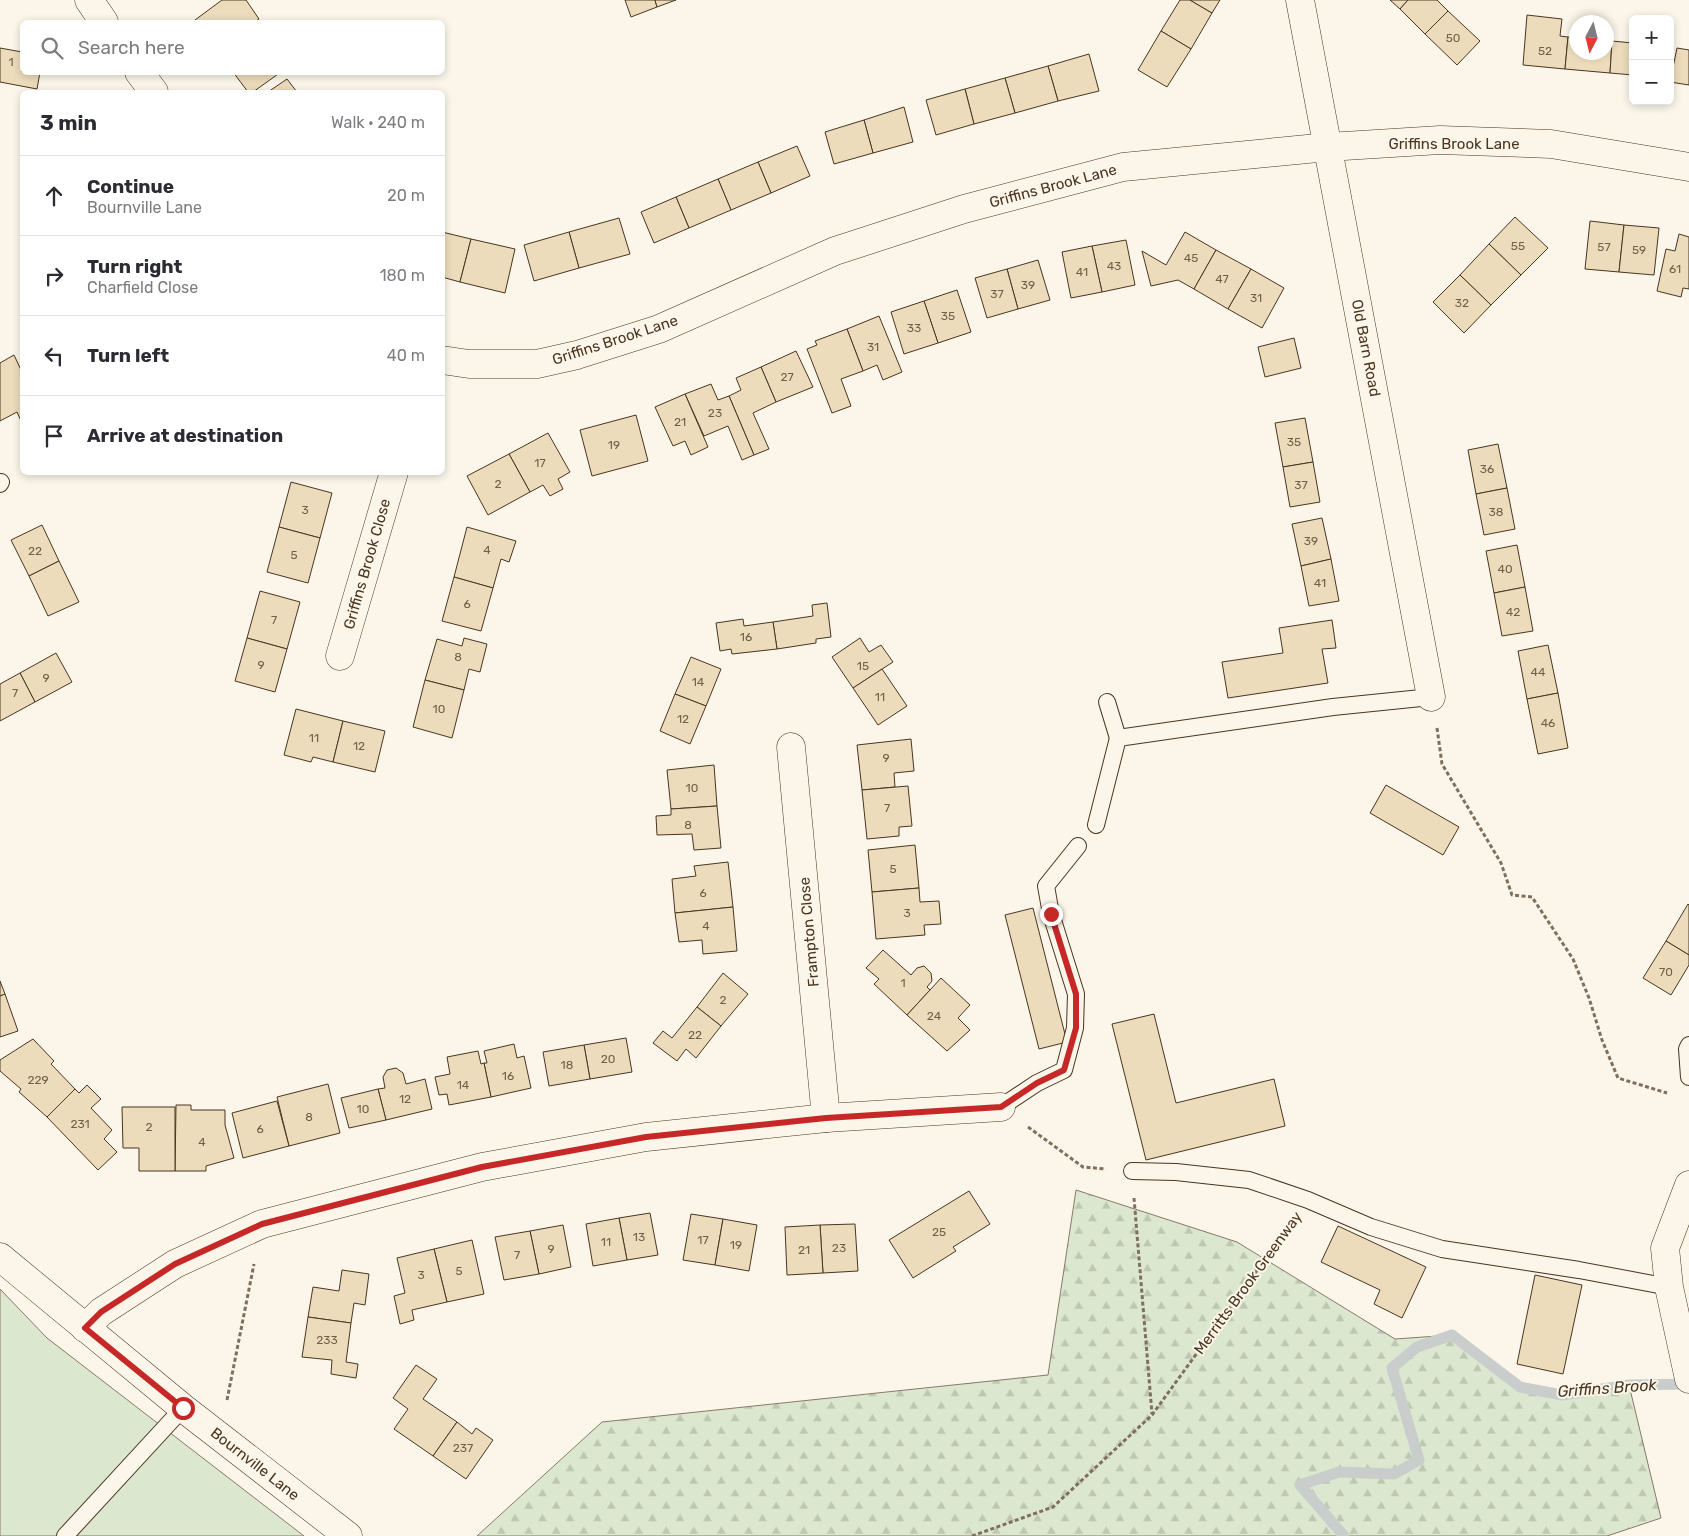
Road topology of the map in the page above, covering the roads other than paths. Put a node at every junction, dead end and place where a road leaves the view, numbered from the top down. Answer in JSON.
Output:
{"nodes":[{"id":1,"x":88,"y":0,"type":"edge"},
{"id":2,"x":1300,"y":0,"type":"edge"},
{"id":3,"x":103,"y":20,"type":"edge"},
{"id":4,"x":142,"y":75,"type":"edge"},
{"id":5,"x":153,"y":90,"type":"edge"},
{"id":6,"x":1328,"y":147,"type":"junction"},
{"id":7,"x":1689,"y":167,"type":"edge"},
{"id":8,"x":445,"y":360,"type":"edge"},
{"id":9,"x":393,"y":475,"type":"edge"},
{"id":10,"x":340,"y":656,"type":"dead end"},
{"id":11,"x":1431,"y":697,"type":"joint"},
{"id":12,"x":1107,"y":702,"type":"dead end"},
{"id":13,"x":1118,"y":738,"type":"junction"},
{"id":14,"x":791,"y":747,"type":"dead end"},
{"id":15,"x":1096,"y":825,"type":"dead end"},
{"id":16,"x":1078,"y":846,"type":"dead end"},
{"id":17,"x":1689,"y":1045,"type":"edge"},
{"id":18,"x":1689,"y":1077,"type":"edge"},
{"id":19,"x":1001,"y":1107,"type":"joint"},
{"id":20,"x":826,"y":1118,"type":"junction"},
{"id":21,"x":1132,"y":1171,"type":"road end"},
{"id":22,"x":1689,"y":1185,"type":"edge"},
{"id":23,"x":0,"y":1257,"type":"edge"},
{"id":24,"x":1669,"y":1288,"type":"junction"},
{"id":25,"x":85,"y":1328,"type":"junction"},
{"id":26,"x":1687,"y":1370,"type":"edge"},
{"id":27,"x":183,"y":1408,"type":"junction"},
{"id":28,"x":65,"y":1536,"type":"edge"},
{"id":29,"x":348,"y":1536,"type":"edge"}],
"edges":[{"from":1,"to":3,"type":"street"},
{"from":2,"to":6,"type":"street","name":"Old Barn Road"},
{"from":4,"to":5,"type":"street"},
{"from":6,"to":7,"type":"street","name":"Griffins Brook Lane"},
{"from":6,"to":8,"type":"street","name":"Griffins Brook Lane"},
{"from":6,"to":11,"type":"street","name":"Old Barn Road"},
{"from":9,"to":10,"type":"street","name":"Griffins Brook Close"},
{"from":11,"to":13,"type":"lane"},
{"from":12,"to":13,"type":"lane"},
{"from":13,"to":15,"type":"lane"},
{"from":14,"to":20,"type":"street","name":"Frampton Close"},
{"from":16,"to":19,"type":"lane"},
{"from":17,"to":18,"type":"lane"},
{"from":19,"to":20,"type":"street"},
{"from":20,"to":25,"type":"street"},
{"from":21,"to":24,"type":"lane","name":"Merritts Brook Greenway"},
{"from":22,"to":24,"type":"street"},
{"from":23,"to":25,"type":"street","name":"Bournville Lane"},
{"from":24,"to":26,"type":"street"},
{"from":25,"to":27,"type":"street","name":"Bournville Lane"},
{"from":27,"to":28,"type":"lane"},
{"from":27,"to":29,"type":"street","name":"Bournville Lane"}]}
